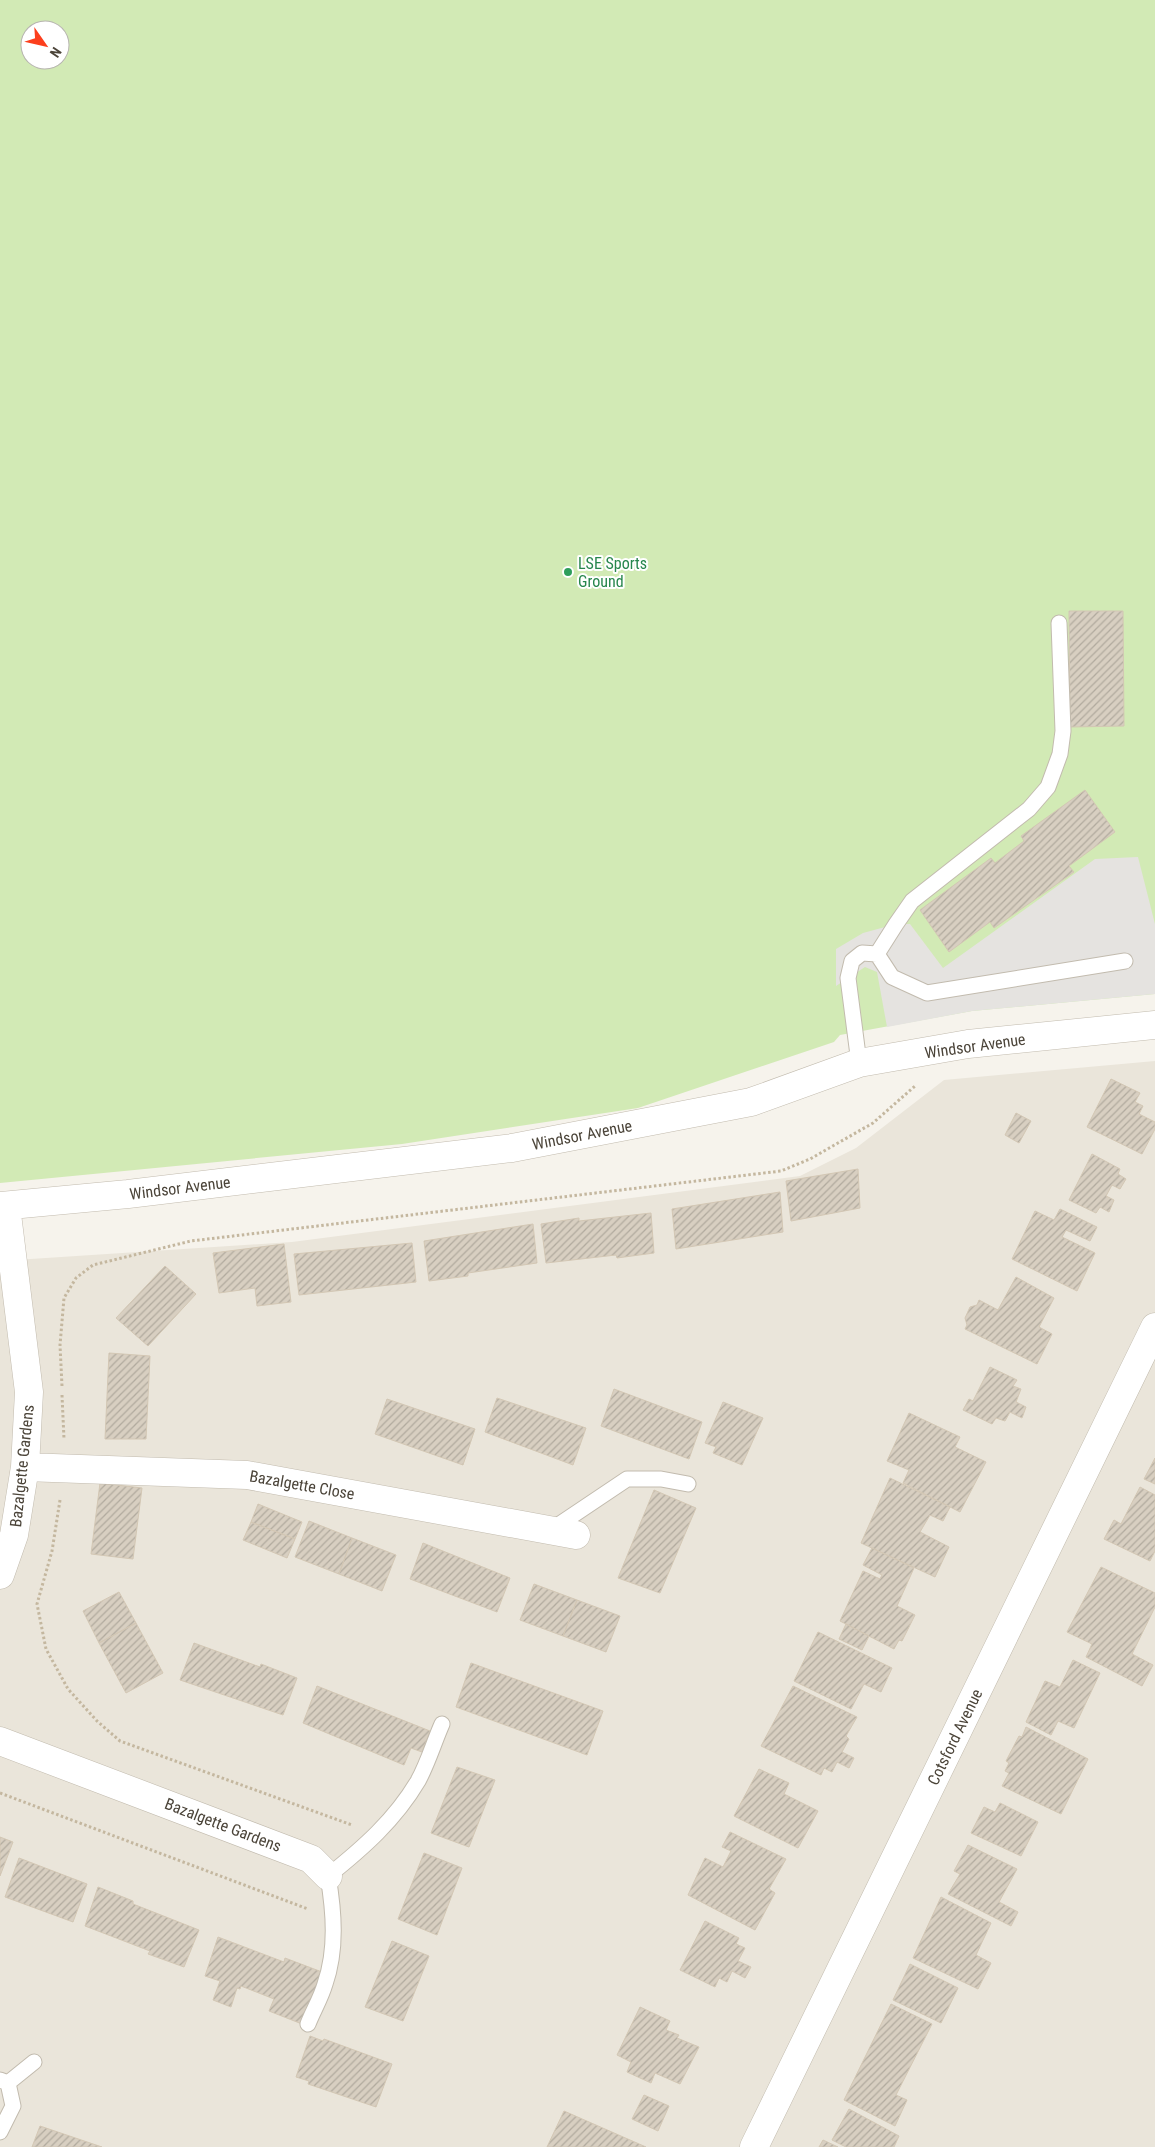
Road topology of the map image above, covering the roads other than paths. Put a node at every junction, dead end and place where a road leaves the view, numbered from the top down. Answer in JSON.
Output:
{"nodes":[{"id":1,"x":1059,"y":622,"type":"dead end"},
{"id":2,"x":878,"y":954,"type":"junction"},
{"id":3,"x":1126,"y":961,"type":"dead end"},
{"id":4,"x":1155,"y":1025,"type":"edge"},
{"id":5,"x":859,"y":1063,"type":"junction"},
{"id":6,"x":3,"y":1206,"type":"edge"},
{"id":7,"x":1155,"y":1327,"type":"edge"},
{"id":8,"x":25,"y":1467,"type":"junction"},
{"id":9,"x":688,"y":1484,"type":"dead end"},
{"id":10,"x":550,"y":1531,"type":"junction"},
{"id":11,"x":576,"y":1535,"type":"dead end"},
{"id":12,"x":0,"y":1575,"type":"edge"},
{"id":13,"x":442,"y":1724,"type":"dead end"},
{"id":14,"x":0,"y":1741,"type":"edge"},
{"id":15,"x":328,"y":1876,"type":"junction"},
{"id":16,"x":308,"y":2024,"type":"dead end"},
{"id":17,"x":34,"y":2062,"type":"dead end"},
{"id":18,"x":4,"y":2081,"type":"edge"},
{"id":19,"x":0,"y":2132,"type":"edge"},
{"id":20,"x":754,"y":2147,"type":"edge"}],
"edges":[{"from":1,"to":2,"type":"lane"},
{"from":2,"to":3,"type":"lane"},
{"from":2,"to":5,"type":"lane"},
{"from":4,"to":5,"type":"street","name":"Windsor Avenue"},
{"from":5,"to":6,"type":"street","name":"Windsor Avenue"},
{"from":6,"to":8,"type":"street","name":"Bazalgette Gardens"},
{"from":7,"to":20,"type":"street","name":"Cotsford Avenue"},
{"from":8,"to":10,"type":"street","name":"Bazalgette Close"},
{"from":8,"to":12,"type":"street","name":"Bazalgette Gardens"},
{"from":9,"to":10,"type":"lane"},
{"from":10,"to":11,"type":"street","name":"Bazalgette Close"},
{"from":13,"to":15,"type":"lane"},
{"from":14,"to":15,"type":"street","name":"Bazalgette Gardens"},
{"from":15,"to":16,"type":"lane"},
{"from":17,"to":18,"type":"lane"},
{"from":18,"to":19,"type":"lane"}]}
